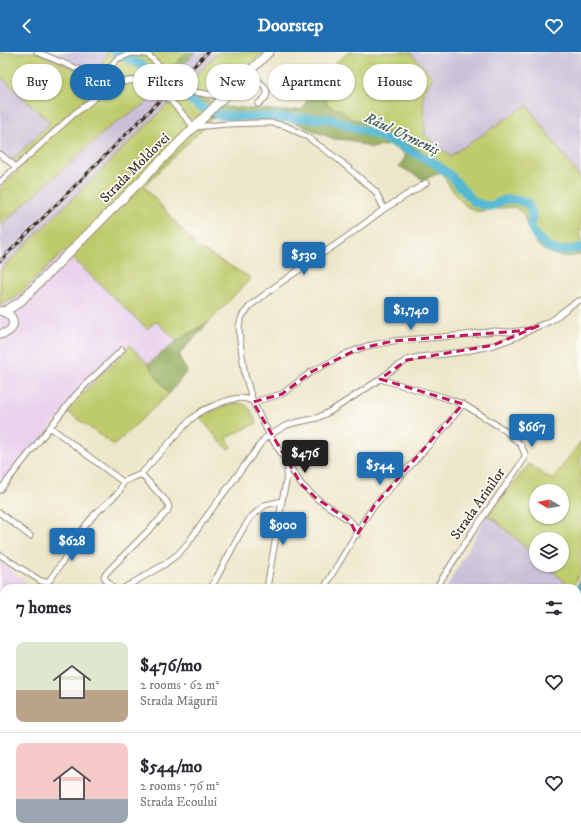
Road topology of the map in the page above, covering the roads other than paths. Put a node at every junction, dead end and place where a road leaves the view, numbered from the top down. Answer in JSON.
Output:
{"nodes":[{"id":1,"x":38,"y":52,"type":"edge"},
{"id":2,"x":269,"y":52,"type":"edge"},
{"id":3,"x":146,"y":53,"type":"edge"},
{"id":4,"x":112,"y":64,"type":"edge"},
{"id":5,"x":257,"y":64,"type":"edge"},
{"id":6,"x":70,"y":66,"type":"edge"},
{"id":7,"x":125,"y":81,"type":"edge"},
{"id":8,"x":260,"y":82,"type":"edge"},
{"id":9,"x":206,"y":94,"type":"edge"},
{"id":10,"x":92,"y":100,"type":"edge"},
{"id":11,"x":221,"y":100,"type":"edge"},
{"id":12,"x":258,"y":104,"type":"dead end"},
{"id":13,"x":194,"y":127,"type":"junction"},
{"id":14,"x":0,"y":154,"type":"edge"},
{"id":15,"x":16,"y":167,"type":"junction"},
{"id":16,"x":0,"y":182,"type":"edge"},
{"id":17,"x":426,"y":184,"type":"dead end"},
{"id":18,"x":384,"y":209,"type":"junction"},
{"id":19,"x":581,"y":300,"type":"edge"},
{"id":20,"x":20,"y":302,"type":"junction"},
{"id":21,"x":2,"y":311,"type":"edge"},
{"id":22,"x":12,"y":319,"type":"junction"},
{"id":23,"x":538,"y":326,"type":"junction"},
{"id":24,"x":0,"y":334,"type":"edge"},
{"id":25,"x":122,"y":350,"type":"dead end"},
{"id":26,"x":380,"y":379,"type":"junction"},
{"id":27,"x":253,"y":402,"type":"junction"},
{"id":28,"x":463,"y":404,"type":"junction"},
{"id":29,"x":50,"y":427,"type":"junction"},
{"id":30,"x":270,"y":436,"type":"junction"},
{"id":31,"x":288,"y":463,"type":"junction"},
{"id":32,"x":141,"y":474,"type":"junction"},
{"id":33,"x":123,"y":482,"type":"junction"},
{"id":34,"x":0,"y":490,"type":"edge"},
{"id":35,"x":282,"y":501,"type":"junction"},
{"id":36,"x":0,"y":513,"type":"edge"},
{"id":37,"x":357,"y":535,"type":"junction"},
{"id":38,"x":30,"y":536,"type":"dead end"},
{"id":39,"x":0,"y":555,"type":"edge"},
{"id":40,"x":110,"y":584,"type":"edge"},
{"id":41,"x":131,"y":584,"type":"edge"},
{"id":42,"x":213,"y":584,"type":"edge"},
{"id":43,"x":268,"y":584,"type":"edge"},
{"id":44,"x":326,"y":584,"type":"edge"},
{"id":45,"x":439,"y":584,"type":"edge"}],
"edges":[{"from":1,"to":6,"type":"street"},
{"from":2,"to":5,"type":"main road","name":"Strada Moldovei"},
{"from":3,"to":4,"type":"street"},
{"from":3,"to":9,"type":"street"},
{"from":7,"to":13,"type":"street"},
{"from":8,"to":12,"type":"street"},
{"from":10,"to":15,"type":"street"},
{"from":11,"to":13,"type":"main road","name":"Strada Moldovei"},
{"from":13,"to":18,"type":"street"},
{"from":13,"to":20,"type":"main road","name":"Strada Moldovei"},
{"from":14,"to":15,"type":"street"},
{"from":15,"to":16,"type":"street"},
{"from":17,"to":18,"type":"street"},
{"from":18,"to":27,"type":"street"},
{"from":19,"to":23,"type":"street"},
{"from":20,"to":21,"type":"main road","name":"Strada Moldovei"},
{"from":20,"to":22,"type":"main road","name":"Strada Moldovei"},
{"from":21,"to":22,"type":"main road"},
{"from":22,"to":24,"type":"main road","name":"Strada Moldovei"},
{"from":23,"to":26,"type":"street"},
{"from":23,"to":27,"type":"street"},
{"from":25,"to":29,"type":"street"},
{"from":26,"to":28,"type":"street","name":"Strada Arinilor"},
{"from":26,"to":30,"type":"street"},
{"from":27,"to":30,"type":"street"},
{"from":27,"to":32,"type":"street"},
{"from":28,"to":37,"type":"street"},
{"from":28,"to":45,"type":"street","name":"Strada Arinilor"},
{"from":29,"to":33,"type":"street"},
{"from":29,"to":34,"type":"street"},
{"from":30,"to":31,"type":"street"},
{"from":30,"to":41,"type":"street"},
{"from":31,"to":35,"type":"street"},
{"from":31,"to":37,"type":"street"},
{"from":32,"to":33,"type":"street"},
{"from":32,"to":40,"type":"street"},
{"from":33,"to":39,"type":"street"},
{"from":35,"to":42,"type":"street"},
{"from":35,"to":43,"type":"street"},
{"from":36,"to":38,"type":"street"},
{"from":37,"to":44,"type":"street"}]}
